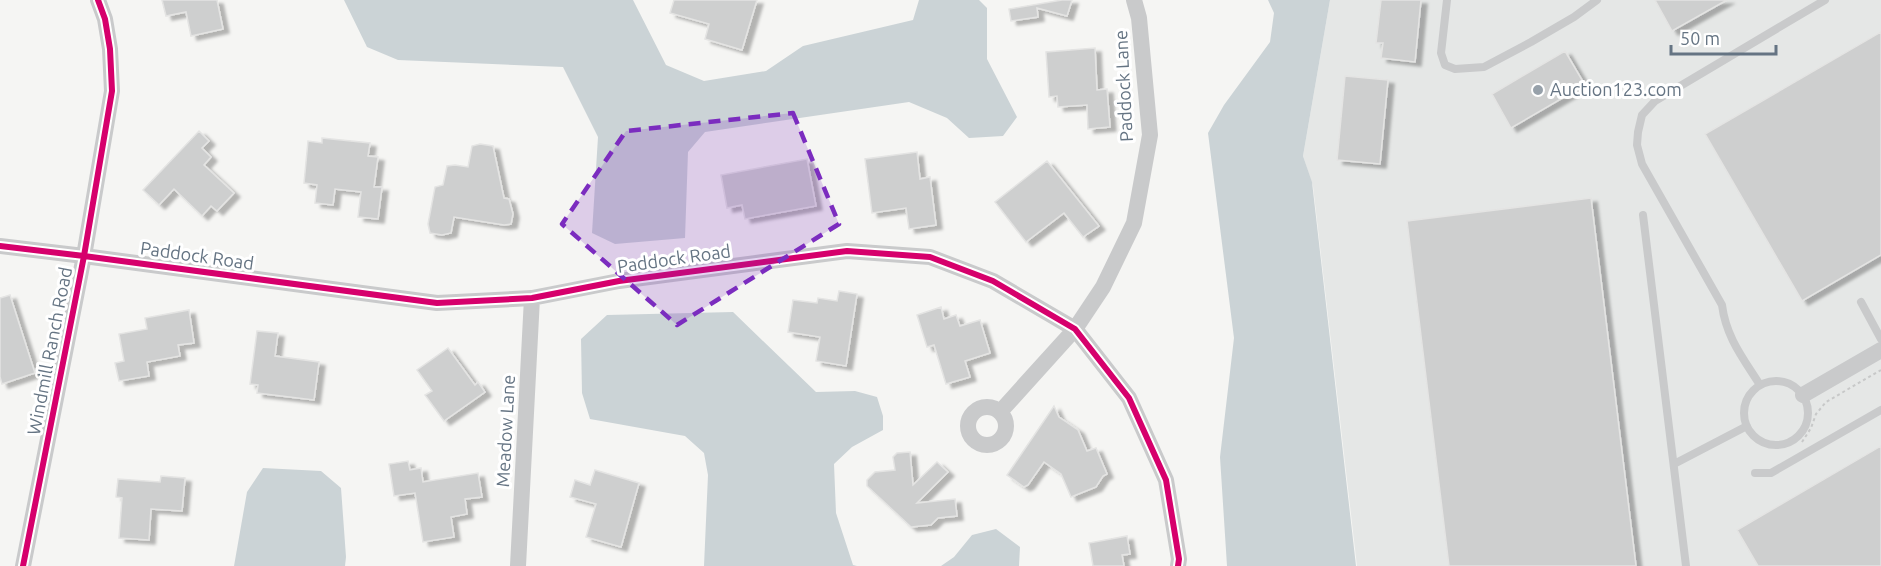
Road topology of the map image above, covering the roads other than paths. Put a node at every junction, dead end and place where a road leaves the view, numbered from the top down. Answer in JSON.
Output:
{"nodes":[{"id":1,"x":98,"y":0,"type":"edge"},
{"id":2,"x":1134,"y":0,"type":"edge"},
{"id":3,"x":1447,"y":0,"type":"edge"},
{"id":4,"x":1597,"y":0,"type":"edge"},
{"id":5,"x":1825,"y":0,"type":"edge"},
{"id":6,"x":1643,"y":215,"type":"dead end"},
{"id":7,"x":0,"y":246,"type":"edge"},
{"id":8,"x":84,"y":256,"type":"junction"},
{"id":9,"x":532,"y":298,"type":"junction"},
{"id":10,"x":1861,"y":302,"type":"dead end"},
{"id":11,"x":1075,"y":329,"type":"junction"},
{"id":12,"x":1881,"y":339,"type":"edge"},
{"id":13,"x":1881,"y":350,"type":"edge"},
{"id":14,"x":1760,"y":385,"type":"junction"},
{"id":15,"x":1803,"y":395,"type":"junction"},
{"id":16,"x":1881,"y":410,"type":"edge"},
{"id":17,"x":999,"y":412,"type":"dead end"},
{"id":18,"x":1747,"y":426,"type":"junction"},
{"id":19,"x":1674,"y":464,"type":"junction"},
{"id":20,"x":1755,"y":473,"type":"dead end"},
{"id":21,"x":23,"y":566,"type":"edge"},
{"id":22,"x":518,"y":566,"type":"edge"},
{"id":23,"x":1178,"y":566,"type":"edge"},
{"id":24,"x":1686,"y":566,"type":"edge"}],
"edges":[{"from":1,"to":8,"type":"street","name":"Windmill Ranch Road"},
{"from":2,"to":11,"type":"street","name":"Paddock Lane"},
{"from":3,"to":4,"type":"lane"},
{"from":5,"to":14,"type":"lane"},
{"from":6,"to":19,"type":"lane"},
{"from":7,"to":8,"type":"street","name":"Paddock Road"},
{"from":8,"to":9,"type":"street","name":"Paddock Road"},
{"from":8,"to":21,"type":"street","name":"Windmill Ranch Road"},
{"from":9,"to":11,"type":"street","name":"Paddock Road"},
{"from":9,"to":22,"type":"street","name":"Meadow Lane"},
{"from":10,"to":12,"type":"lane"},
{"from":11,"to":17,"type":"street","name":"Paddock Lane"},
{"from":11,"to":23,"type":"street","name":"Paddock Road"},
{"from":13,"to":15,"type":"street"},
{"from":14,"to":15,"type":"lane"},
{"from":14,"to":18,"type":"lane"},
{"from":15,"to":18,"type":"lane"},
{"from":16,"to":20,"type":"lane"},
{"from":18,"to":19,"type":"lane"},
{"from":19,"to":24,"type":"lane"}]}
